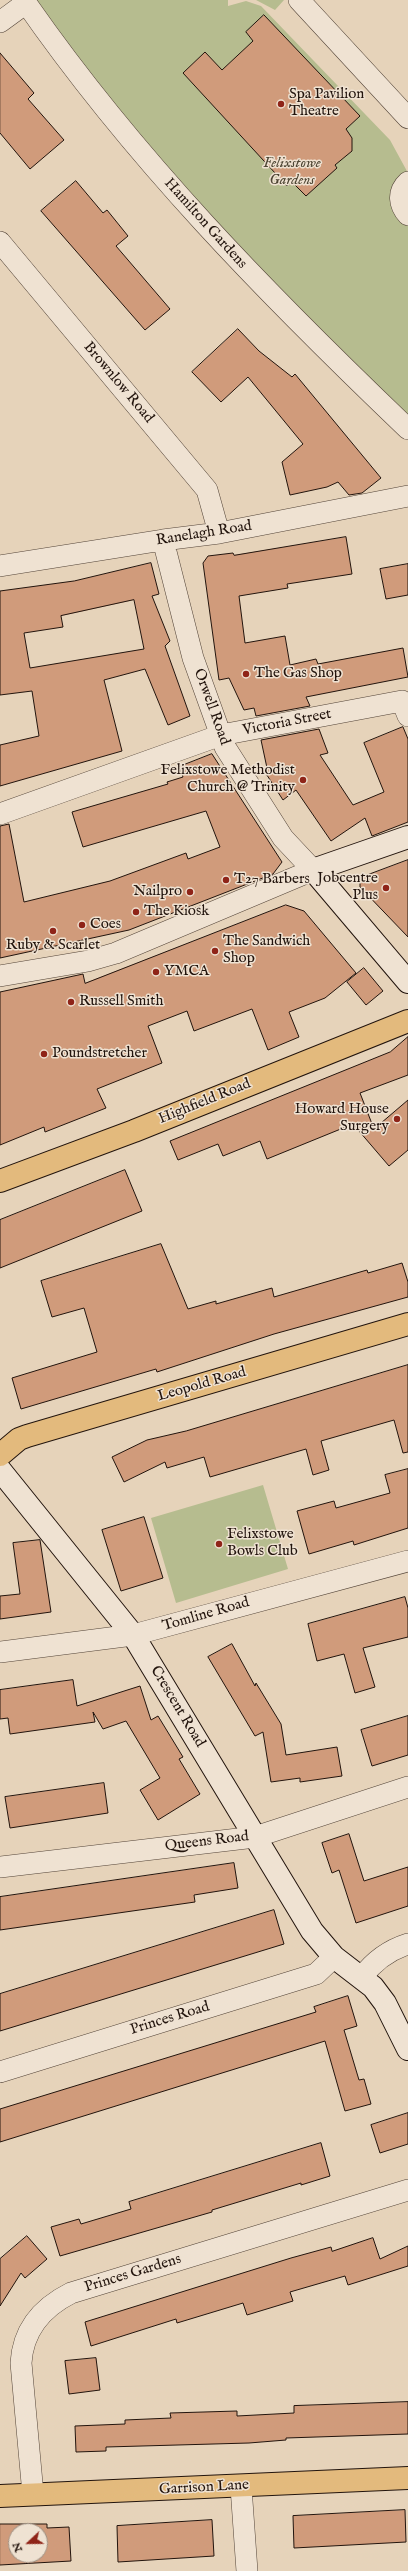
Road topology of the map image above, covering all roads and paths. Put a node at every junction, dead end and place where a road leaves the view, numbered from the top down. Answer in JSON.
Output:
{"nodes":[{"id":1,"x":299,"y":0,"type":"edge"},
{"id":2,"x":25,"y":1,"type":"edge"},
{"id":3,"x":0,"y":22,"type":"edge"},
{"id":4,"x":408,"y":118,"type":"edge"},
{"id":5,"x":408,"y":182,"type":"edge"},
{"id":6,"x":408,"y":215,"type":"edge"},
{"id":7,"x":0,"y":242,"type":"edge"},
{"id":8,"x":408,"y":429,"type":"edge"},
{"id":9,"x":408,"y":496,"type":"edge"},
{"id":10,"x":219,"y":533,"type":"junction"},
{"id":11,"x":163,"y":540,"type":"junction"},
{"id":12,"x":0,"y":566,"type":"edge"},
{"id":13,"x":408,"y":716,"type":"edge"},
{"id":14,"x":221,"y":735,"type":"junction"},
{"id":15,"x":0,"y":814,"type":"edge"},
{"id":16,"x":408,"y":837,"type":"edge"},
{"id":17,"x":313,"y":870,"type":"junction"},
{"id":18,"x":0,"y":976,"type":"edge"},
{"id":19,"x":408,"y":982,"type":"edge"},
{"id":20,"x":408,"y":1021,"type":"edge"},
{"id":21,"x":0,"y":1181,"type":"edge"},
{"id":22,"x":408,"y":1324,"type":"edge"},
{"id":23,"x":0,"y":1455,"type":"edge"},
{"id":24,"x":0,"y":1470,"type":"edge"},
{"id":25,"x":408,"y":1561,"type":"edge"},
{"id":26,"x":133,"y":1635,"type":"junction"},
{"id":27,"x":0,"y":1652,"type":"edge"},
{"id":28,"x":408,"y":1787,"type":"edge"},
{"id":29,"x":255,"y":1836,"type":"junction"},
{"id":30,"x":0,"y":1867,"type":"edge"},
{"id":31,"x":408,"y":1944,"type":"edge"},
{"id":32,"x":334,"y":1957,"type":"junction"},
{"id":33,"x":362,"y":1977,"type":"junction"},
{"id":34,"x":408,"y":2049,"type":"edge"},
{"id":35,"x":0,"y":2072,"type":"edge"},
{"id":36,"x":408,"y":2190,"type":"edge"},
{"id":37,"x":408,"y":2478,"type":"edge"},
{"id":38,"x":241,"y":2487,"type":"junction"},
{"id":39,"x":33,"y":2494,"type":"junction"},
{"id":40,"x":0,"y":2496,"type":"edge"},
{"id":41,"x":247,"y":2571,"type":"edge"}],
"edges":[{"from":1,"to":4,"type":"street"},
{"from":2,"to":3,"type":"street"},
{"from":2,"to":8,"type":"street","name":"Hamilton Gardens"},
{"from":5,"to":6,"type":"street"},
{"from":7,"to":10,"type":"street","name":"Brownlow Road"},
{"from":9,"to":10,"type":"street","name":"Ranelagh Road"},
{"from":10,"to":11,"type":"street","name":"Ranelagh Road"},
{"from":11,"to":12,"type":"street","name":"Ranelagh Road"},
{"from":11,"to":14,"type":"street","name":"Orwell Road"},
{"from":13,"to":14,"type":"street","name":"Victoria Street"},
{"from":14,"to":15,"type":"street","name":"Victoria Street"},
{"from":14,"to":17,"type":"street","name":"Orwell Road"},
{"from":16,"to":17,"type":"street"},
{"from":17,"to":18,"type":"street"},
{"from":17,"to":19,"type":"street","name":"Orwell Road"},
{"from":20,"to":21,"type":"main road","name":"Highfield Road"},
{"from":22,"to":23,"type":"main road","name":"Leopold Road"},
{"from":24,"to":26,"type":"street","name":"Crescent Road"},
{"from":25,"to":26,"type":"street","name":"Tomline Road"},
{"from":26,"to":27,"type":"street","name":"Tomline Road"},
{"from":26,"to":29,"type":"street","name":"Crescent Road"},
{"from":28,"to":29,"type":"street","name":"Queens Road"},
{"from":29,"to":30,"type":"street","name":"Queens Road"},
{"from":29,"to":32,"type":"street","name":"Crescent Road"},
{"from":31,"to":33,"type":"street"},
{"from":32,"to":33,"type":"street","name":"Crescent Road"},
{"from":32,"to":35,"type":"street","name":"Princes Road"},
{"from":33,"to":34,"type":"street","name":"Crescent Road"},
{"from":36,"to":39,"type":"street","name":"Princes Gardens"},
{"from":37,"to":38,"type":"main road","name":"Garrison Lane"},
{"from":38,"to":39,"type":"main road","name":"Garrison Lane"},
{"from":38,"to":41,"type":"street"},
{"from":39,"to":40,"type":"main road","name":"Garrison Lane"}]}
